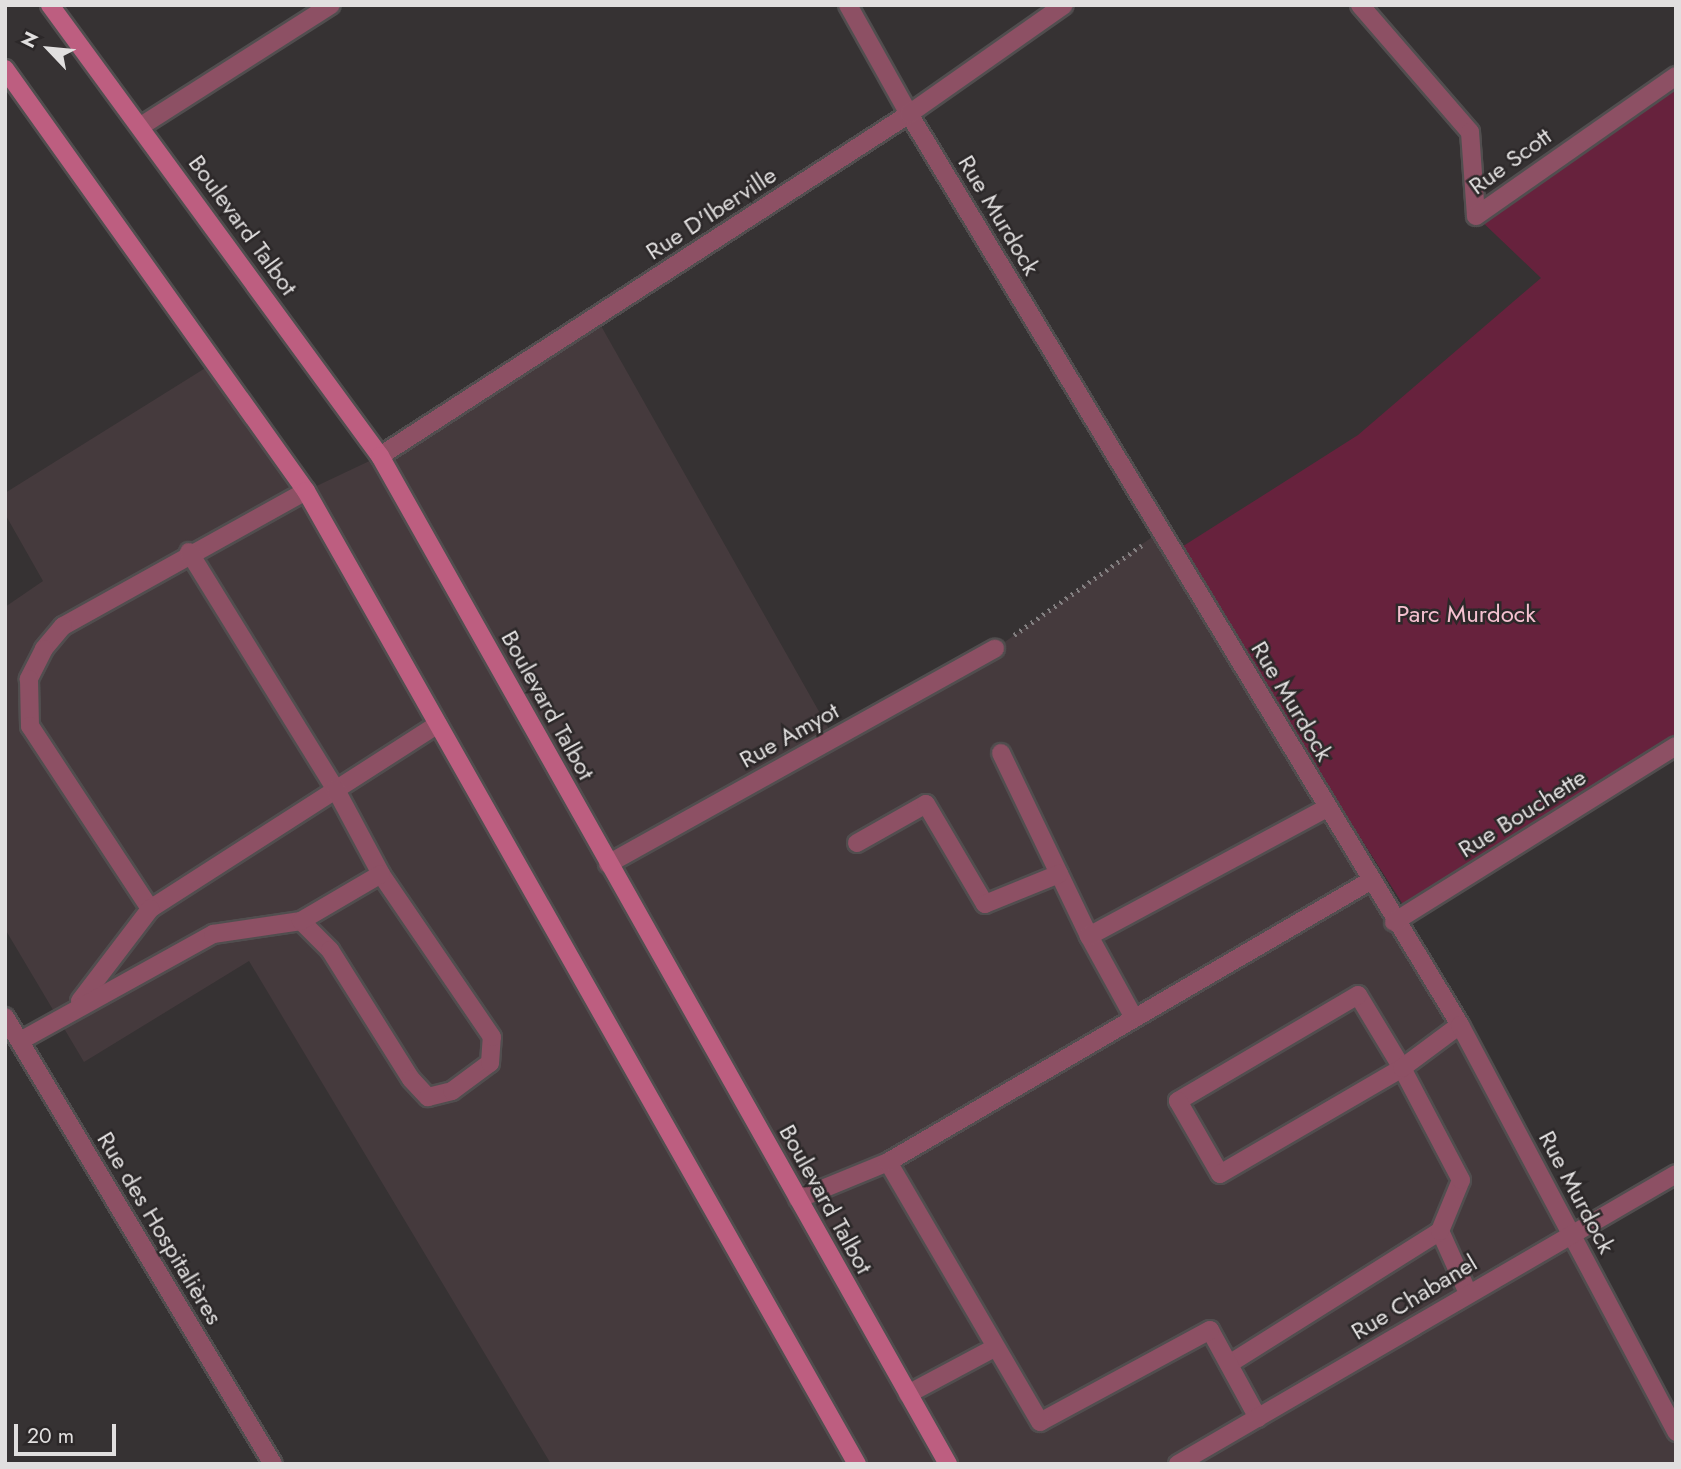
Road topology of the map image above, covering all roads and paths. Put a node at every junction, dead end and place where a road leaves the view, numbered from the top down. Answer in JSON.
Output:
{"nodes":[{"id":1,"x":51,"y":5,"type":"edge"},
{"id":2,"x":331,"y":5,"type":"edge"},
{"id":3,"x":848,"y":5,"type":"edge"},
{"id":4,"x":1064,"y":5,"type":"edge"},
{"id":5,"x":1360,"y":5,"type":"edge"},
{"id":6,"x":5,"y":69,"type":"edge"},
{"id":7,"x":1676,"y":76,"type":"edge"},
{"id":8,"x":909,"y":114,"type":"junction"},
{"id":9,"x":141,"y":126,"type":"junction"},
{"id":10,"x":380,"y":456,"type":"junction"},
{"id":11,"x":306,"y":491,"type":"junction"},
{"id":12,"x":1162,"y":530,"type":"junction"},
{"id":13,"x":188,"y":552,"type":"junction"},
{"id":14,"x":995,"y":649,"type":"joint"},
{"id":15,"x":438,"y":724,"type":"junction"},
{"id":16,"x":1676,"y":746,"type":"edge"},
{"id":17,"x":1001,"y":753,"type":"dead end"},
{"id":18,"x":336,"y":790,"type":"junction"},
{"id":19,"x":1327,"y":808,"type":"junction"},
{"id":20,"x":857,"y":843,"type":"dead end"},
{"id":21,"x":608,"y":864,"type":"junction"},
{"id":22,"x":381,"y":874,"type":"junction"},
{"id":23,"x":1059,"y":874,"type":"junction"},
{"id":24,"x":1370,"y":881,"type":"junction"},
{"id":25,"x":150,"y":909,"type":"junction"},
{"id":26,"x":301,"y":920,"type":"junction"},
{"id":27,"x":1394,"y":922,"type":"junction"},
{"id":28,"x":1089,"y":936,"type":"junction"},
{"id":29,"x":75,"y":1007,"type":"junction"},
{"id":30,"x":1133,"y":1016,"type":"junction"},
{"id":31,"x":5,"y":1017,"type":"edge"},
{"id":32,"x":1460,"y":1025,"type":"junction"},
{"id":33,"x":12,"y":1045,"type":"edge"},
{"id":34,"x":1402,"y":1068,"type":"junction"},
{"id":35,"x":888,"y":1162,"type":"junction"},
{"id":36,"x":1676,"y":1174,"type":"edge"},
{"id":37,"x":798,"y":1199,"type":"junction"},
{"id":38,"x":1440,"y":1231,"type":"junction"},
{"id":39,"x":1572,"y":1233,"type":"junction"},
{"id":40,"x":1468,"y":1293,"type":"junction"},
{"id":41,"x":994,"y":1348,"type":"junction"},
{"id":42,"x":1229,"y":1364,"type":"junction"},
{"id":43,"x":908,"y":1394,"type":"junction"},
{"id":44,"x":1258,"y":1418,"type":"junction"},
{"id":45,"x":1676,"y":1432,"type":"edge"},
{"id":46,"x":273,"y":1464,"type":"edge"},
{"id":47,"x":857,"y":1464,"type":"edge"},
{"id":48,"x":948,"y":1464,"type":"edge"},
{"id":49,"x":1178,"y":1464,"type":"edge"}],
"edges":[{"from":1,"to":9,"type":"main road","name":"Boulevard Talbot"},
{"from":2,"to":9,"type":"street"},
{"from":3,"to":8,"type":"street","name":"Rue Murdock"},
{"from":4,"to":8,"type":"street","name":"Rue D'Iberville"},
{"from":5,"to":7,"type":"street","name":"Rue Scott"},
{"from":6,"to":11,"type":"main road"},
{"from":8,"to":10,"type":"street","name":"Rue D'Iberville"},
{"from":8,"to":12,"type":"street","name":"Rue Murdock"},
{"from":9,"to":10,"type":"main road","name":"Boulevard Talbot"},
{"from":10,"to":21,"type":"main road","name":"Boulevard Talbot"},
{"from":11,"to":13,"type":"street"},
{"from":11,"to":15,"type":"main road"},
{"from":12,"to":14,"type":"path"},
{"from":12,"to":19,"type":"street","name":"Rue Murdock"},
{"from":13,"to":18,"type":"street"},
{"from":13,"to":25,"type":"street"},
{"from":14,"to":21,"type":"street","name":"Rue Amyot"},
{"from":15,"to":18,"type":"street"},
{"from":15,"to":47,"type":"main road"},
{"from":16,"to":27,"type":"street","name":"Rue Bouchette"},
{"from":17,"to":23,"type":"street"},
{"from":18,"to":22,"type":"street"},
{"from":18,"to":25,"type":"street"},
{"from":19,"to":24,"type":"street","name":"Rue Murdock"},
{"from":19,"to":28,"type":"street"},
{"from":20,"to":23,"type":"street"},
{"from":21,"to":37,"type":"main road","name":"Boulevard Talbot"},
{"from":22,"to":26,"type":"street"},
{"from":22,"to":26,"type":"street"},
{"from":23,"to":28,"type":"street"},
{"from":24,"to":27,"type":"street","name":"Rue Murdock"},
{"from":24,"to":30,"type":"street"},
{"from":25,"to":29,"type":"street"},
{"from":26,"to":29,"type":"street"},
{"from":27,"to":32,"type":"street","name":"Rue Murdock"},
{"from":28,"to":30,"type":"street"},
{"from":29,"to":33,"type":"street"},
{"from":30,"to":35,"type":"street"},
{"from":31,"to":33,"type":"street","name":"Rue des Hospitalières"},
{"from":32,"to":34,"type":"street"},
{"from":32,"to":39,"type":"street","name":"Rue Murdock"},
{"from":33,"to":46,"type":"street","name":"Rue des Hospitalières"},
{"from":34,"to":34,"type":"street"},
{"from":34,"to":38,"type":"street"},
{"from":35,"to":37,"type":"street"},
{"from":35,"to":41,"type":"street"},
{"from":36,"to":39,"type":"street","name":"Rue Chabanel"},
{"from":37,"to":43,"type":"main road","name":"Boulevard Talbot"},
{"from":38,"to":40,"type":"street"},
{"from":38,"to":42,"type":"street"},
{"from":39,"to":40,"type":"street","name":"Rue Chabanel"},
{"from":39,"to":45,"type":"street","name":"Rue Murdock"},
{"from":40,"to":44,"type":"street","name":"Rue Chabanel"},
{"from":41,"to":42,"type":"street"},
{"from":41,"to":43,"type":"street"},
{"from":42,"to":44,"type":"street"},
{"from":43,"to":48,"type":"main road","name":"Boulevard Talbot"},
{"from":44,"to":49,"type":"street","name":"Rue Chabanel"}]}
